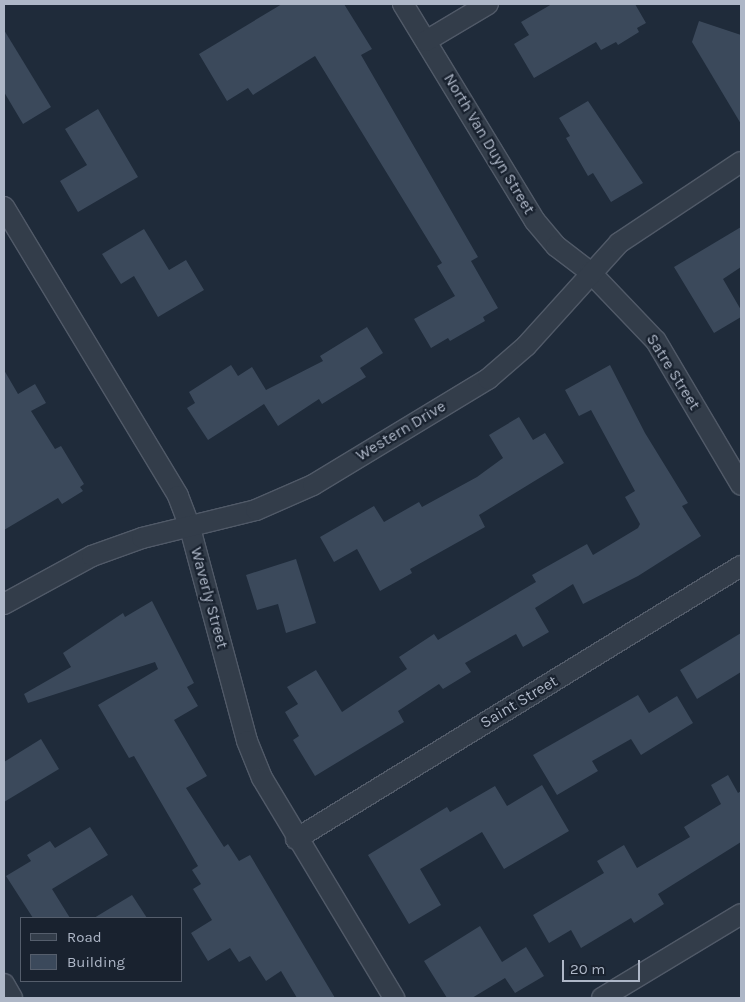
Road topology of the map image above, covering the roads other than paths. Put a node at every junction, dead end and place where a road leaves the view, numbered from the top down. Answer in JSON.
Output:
{"nodes":[{"id":1,"x":403,"y":4,"type":"edge"},
{"id":2,"x":488,"y":4,"type":"edge"},
{"id":3,"x":426,"y":41,"type":"junction"},
{"id":4,"x":741,"y":162,"type":"edge"},
{"id":5,"x":4,"y":207,"type":"edge"},
{"id":6,"x":590,"y":272,"type":"junction"},
{"id":7,"x":741,"y":485,"type":"edge"},
{"id":8,"x":190,"y":528,"type":"junction"},
{"id":9,"x":741,"y":566,"type":"edge"},
{"id":10,"x":4,"y":604,"type":"edge"},
{"id":11,"x":296,"y":839,"type":"junction"},
{"id":12,"x":741,"y":914,"type":"edge"},
{"id":13,"x":4,"y":984,"type":"edge"},
{"id":14,"x":12,"y":998,"type":"edge"},
{"id":15,"x":394,"y":998,"type":"edge"},
{"id":16,"x":602,"y":998,"type":"edge"}],
"edges":[{"from":1,"to":3,"type":"street","name":"North Van Duyn Street"},
{"from":2,"to":3,"type":"street"},
{"from":3,"to":6,"type":"street","name":"North Van Duyn Street"},
{"from":4,"to":6,"type":"street","name":"Western Drive"},
{"from":5,"to":8,"type":"street","name":"Waverly Street"},
{"from":6,"to":7,"type":"street","name":"Satre Street"},
{"from":6,"to":8,"type":"street","name":"Western Drive"},
{"from":8,"to":10,"type":"street","name":"Western Drive"},
{"from":8,"to":11,"type":"street","name":"Waverly Street"},
{"from":9,"to":11,"type":"street","name":"Saint Street"},
{"from":11,"to":15,"type":"street","name":"Waverly Street"},
{"from":12,"to":16,"type":"street"},
{"from":13,"to":14,"type":"street"}]}
